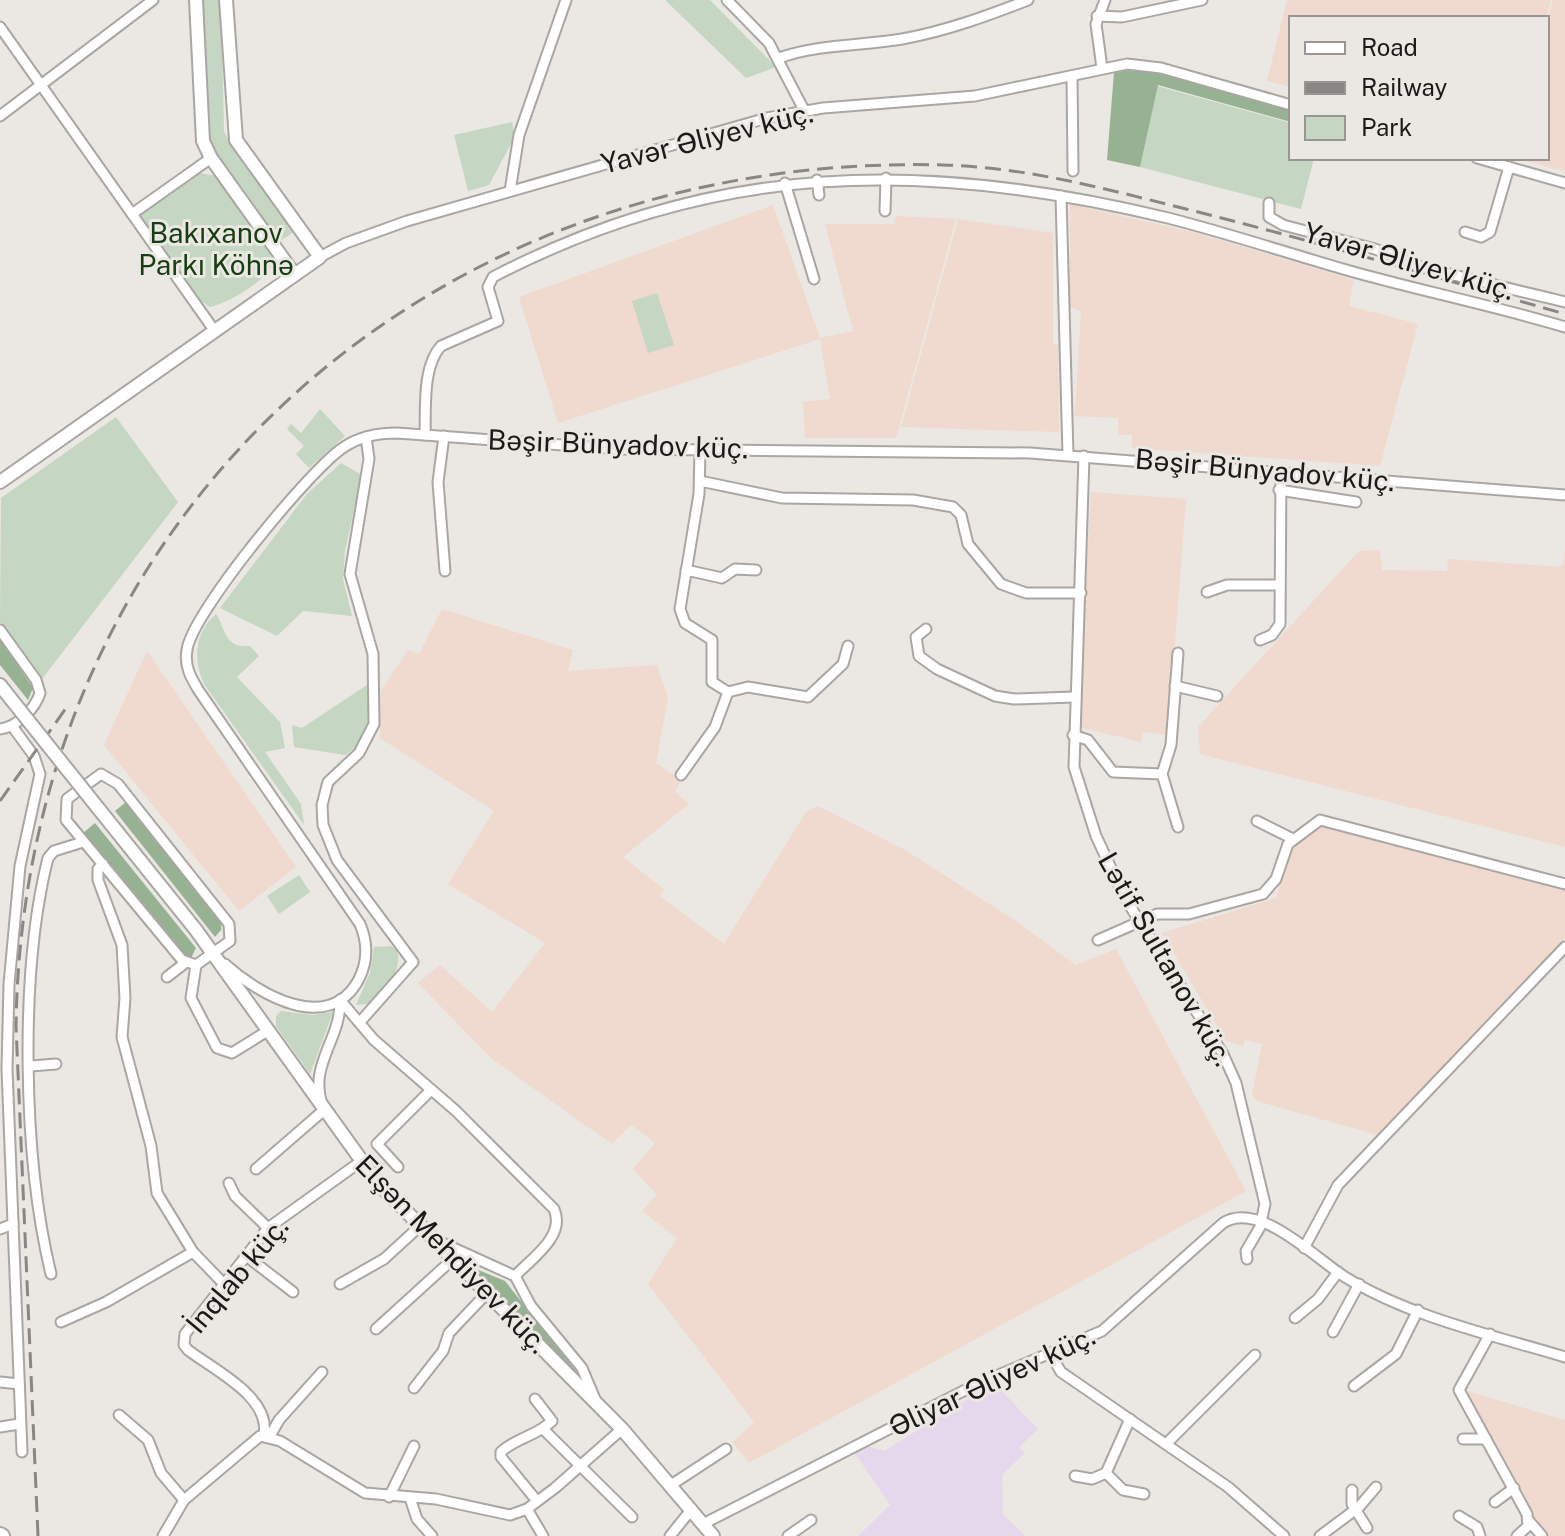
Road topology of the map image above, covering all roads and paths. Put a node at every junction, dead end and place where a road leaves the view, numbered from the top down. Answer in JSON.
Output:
{"nodes":[{"id":1,"x":153,"y":0,"type":"edge"},
{"id":2,"x":196,"y":0,"type":"edge"},
{"id":3,"x":226,"y":0,"type":"edge"},
{"id":4,"x":566,"y":0,"type":"edge"},
{"id":5,"x":727,"y":0,"type":"edge"},
{"id":6,"x":1028,"y":0,"type":"edge"},
{"id":7,"x":1105,"y":0,"type":"edge"},
{"id":8,"x":1202,"y":0,"type":"edge"},
{"id":9,"x":1097,"y":16,"type":"junction"},
{"id":10,"x":0,"y":27,"type":"edge"},
{"id":11,"x":779,"y":58,"type":"junction"},
{"id":12,"x":1102,"y":68,"type":"junction"},
{"id":13,"x":1072,"y":76,"type":"junction"},
{"id":14,"x":40,"y":85,"type":"junction"},
{"id":15,"x":1289,"y":104,"type":"edge"},
{"id":16,"x":804,"y":110,"type":"junction"},
{"id":17,"x":0,"y":116,"type":"edge"},
{"id":18,"x":211,"y":158,"type":"junction"},
{"id":19,"x":1484,"y":160,"type":"edge"},
{"id":20,"x":1509,"y":167,"type":"junction"},
{"id":21,"x":1073,"y":171,"type":"dead end"},
{"id":22,"x":886,"y":178,"type":"junction"},
{"id":23,"x":817,"y":180,"type":"junction"},
{"id":24,"x":785,"y":183,"type":"junction"},
{"id":25,"x":1565,"y":183,"type":"edge"},
{"id":26,"x":510,"y":191,"type":"junction"},
{"id":27,"x":819,"y":195,"type":"dead end"},
{"id":28,"x":1061,"y":196,"type":"junction"},
{"id":29,"x":1269,"y":203,"type":"dead end"},
{"id":30,"x":885,"y":211,"type":"dead end"},
{"id":31,"x":132,"y":214,"type":"junction"},
{"id":32,"x":1465,"y":232,"type":"dead end"},
{"id":33,"x":320,"y":257,"type":"junction"},
{"id":34,"x":290,"y":277,"type":"junction"},
{"id":35,"x":814,"y":279,"type":"dead end"},
{"id":36,"x":1565,"y":302,"type":"edge"},
{"id":37,"x":1565,"y":327,"type":"edge"},
{"id":38,"x":214,"y":330,"type":"junction"},
{"id":39,"x":425,"y":435,"type":"junction"},
{"id":40,"x":444,"y":436,"type":"junction"},
{"id":41,"x":366,"y":437,"type":"junction"},
{"id":42,"x":700,"y":450,"type":"junction"},
{"id":43,"x":1068,"y":455,"type":"junction"},
{"id":44,"x":1084,"y":456,"type":"junction"},
{"id":45,"x":1281,"y":471,"type":"junction"},
{"id":46,"x":700,"y":481,"type":"junction"},
{"id":47,"x":0,"y":482,"type":"edge"},
{"id":48,"x":1279,"y":490,"type":"junction"},
{"id":49,"x":1565,"y":495,"type":"edge"},
{"id":50,"x":1356,"y":502,"type":"dead end"},
{"id":51,"x":686,"y":570,"type":"junction"},
{"id":52,"x":756,"y":570,"type":"dead end"},
{"id":53,"x":445,"y":571,"type":"dead end"},
{"id":54,"x":1280,"y":585,"type":"junction"},
{"id":55,"x":1207,"y":592,"type":"dead end"},
{"id":56,"x":1081,"y":593,"type":"junction"},
{"id":57,"x":926,"y":629,"type":"dead end"},
{"id":58,"x":0,"y":630,"type":"edge"},
{"id":59,"x":1260,"y":640,"type":"dead end"},
{"id":60,"x":848,"y":646,"type":"dead end"},
{"id":61,"x":1178,"y":653,"type":"dead end"},
{"id":62,"x":0,"y":685,"type":"edge"},
{"id":63,"x":1175,"y":686,"type":"junction"},
{"id":64,"x":728,"y":692,"type":"junction"},
{"id":65,"x":1217,"y":696,"type":"dead end"},
{"id":66,"x":1074,"y":697,"type":"junction"},
{"id":67,"x":12,"y":726,"type":"junction"},
{"id":68,"x":0,"y":729,"type":"edge"},
{"id":69,"x":1073,"y":735,"type":"junction"},
{"id":70,"x":1162,"y":774,"type":"junction"},
{"id":71,"x":681,"y":775,"type":"dead end"},
{"id":72,"x":1257,"y":821,"type":"dead end"},
{"id":73,"x":1178,"y":827,"type":"dead end"},
{"id":74,"x":1293,"y":839,"type":"junction"},
{"id":75,"x":83,"y":842,"type":"junction"},
{"id":76,"x":103,"y":864,"type":"junction"},
{"id":77,"x":1565,"y":884,"type":"edge"},
{"id":78,"x":1140,"y":921,"type":"junction"},
{"id":79,"x":1098,"y":940,"type":"dead end"},
{"id":80,"x":1565,"y":947,"type":"edge"},
{"id":81,"x":213,"y":954,"type":"junction"},
{"id":82,"x":185,"y":963,"type":"junction"},
{"id":83,"x":196,"y":965,"type":"junction"},
{"id":84,"x":167,"y":977,"type":"dead end"},
{"id":85,"x":340,"y":1000,"type":"junction"},
{"id":86,"x":360,"y":1022,"type":"junction"},
{"id":87,"x":269,"y":1030,"type":"junction"},
{"id":88,"x":56,"y":1064,"type":"dead end"},
{"id":89,"x":31,"y":1066,"type":"junction"},
{"id":90,"x":431,"y":1090,"type":"junction"},
{"id":91,"x":324,"y":1110,"type":"junction"},
{"id":92,"x":360,"y":1162,"type":"junction"},
{"id":93,"x":398,"y":1167,"type":"dead end"},
{"id":94,"x":256,"y":1169,"type":"dead end"},
{"id":95,"x":229,"y":1183,"type":"dead end"},
{"id":96,"x":1261,"y":1221,"type":"junction"},
{"id":97,"x":13,"y":1224,"type":"junction"},
{"id":98,"x":420,"y":1226,"type":"junction"},
{"id":99,"x":268,"y":1228,"type":"junction"},
{"id":100,"x":0,"y":1229,"type":"edge"},
{"id":101,"x":433,"y":1238,"type":"junction"},
{"id":102,"x":1304,"y":1248,"type":"junction"},
{"id":103,"x":193,"y":1252,"type":"junction"},
{"id":104,"x":245,"y":1255,"type":"junction"},
{"id":105,"x":453,"y":1259,"type":"junction"},
{"id":106,"x":1247,"y":1259,"type":"dead end"},
{"id":107,"x":1338,"y":1272,"type":"junction"},
{"id":108,"x":51,"y":1274,"type":"dead end"},
{"id":109,"x":515,"y":1276,"type":"junction"},
{"id":110,"x":223,"y":1283,"type":"junction"},
{"id":111,"x":340,"y":1284,"type":"dead end"},
{"id":112,"x":1359,"y":1284,"type":"junction"},
{"id":113,"x":293,"y":1292,"type":"dead end"},
{"id":114,"x":487,"y":1293,"type":"junction"},
{"id":115,"x":1418,"y":1310,"type":"junction"},
{"id":116,"x":1295,"y":1318,"type":"dead end"},
{"id":117,"x":61,"y":1322,"type":"dead end"},
{"id":118,"x":376,"y":1329,"type":"dead end"},
{"id":119,"x":1333,"y":1332,"type":"dead end"},
{"id":120,"x":1490,"y":1334,"type":"junction"},
{"id":121,"x":1051,"y":1355,"type":"junction"},
{"id":122,"x":1255,"y":1355,"type":"dead end"},
{"id":123,"x":1565,"y":1357,"type":"edge"},
{"id":124,"x":322,"y":1372,"type":"dead end"},
{"id":125,"x":0,"y":1382,"type":"edge"},
{"id":126,"x":19,"y":1384,"type":"junction"},
{"id":127,"x":1354,"y":1386,"type":"dead end"},
{"id":128,"x":414,"y":1388,"type":"dead end"},
{"id":129,"x":535,"y":1399,"type":"dead end"},
{"id":130,"x":596,"y":1403,"type":"junction"},
{"id":131,"x":119,"y":1415,"type":"dead end"},
{"id":132,"x":1130,"y":1419,"type":"junction"},
{"id":133,"x":19,"y":1424,"type":"junction"},
{"id":134,"x":0,"y":1427,"type":"edge"},
{"id":135,"x":543,"y":1429,"type":"junction"},
{"id":136,"x":622,"y":1429,"type":"junction"},
{"id":137,"x":267,"y":1436,"type":"junction"},
{"id":138,"x":1463,"y":1439,"type":"dead end"},
{"id":139,"x":1486,"y":1439,"type":"junction"},
{"id":140,"x":1167,"y":1443,"type":"junction"},
{"id":141,"x":414,"y":1446,"type":"dead end"},
{"id":142,"x":726,"y":1449,"type":"dead end"},
{"id":143,"x":22,"y":1452,"type":"dead end"},
{"id":144,"x":580,"y":1468,"type":"junction"},
{"id":145,"x":1106,"y":1473,"type":"junction"},
{"id":146,"x":1075,"y":1476,"type":"dead end"},
{"id":147,"x":671,"y":1485,"type":"junction"},
{"id":148,"x":1376,"y":1487,"type":"dead end"},
{"id":149,"x":1514,"y":1488,"type":"junction"},
{"id":150,"x":1352,"y":1490,"type":"dead end"},
{"id":151,"x":1144,"y":1494,"type":"dead end"},
{"id":152,"x":389,"y":1497,"type":"junction"},
{"id":153,"x":410,"y":1498,"type":"junction"},
{"id":154,"x":184,"y":1500,"type":"junction"},
{"id":155,"x":537,"y":1501,"type":"junction"},
{"id":156,"x":1495,"y":1502,"type":"dead end"},
{"id":157,"x":527,"y":1509,"type":"junction"},
{"id":158,"x":691,"y":1510,"type":"junction"},
{"id":159,"x":1355,"y":1510,"type":"junction"},
{"id":160,"x":1459,"y":1516,"type":"dead end"},
{"id":161,"x":632,"y":1517,"type":"dead end"},
{"id":162,"x":811,"y":1520,"type":"dead end"},
{"id":163,"x":1529,"y":1521,"type":"junction"},
{"id":164,"x":703,"y":1524,"type":"junction"},
{"id":165,"x":1367,"y":1528,"type":"dead end"},
{"id":166,"x":163,"y":1536,"type":"edge"},
{"id":167,"x":432,"y":1536,"type":"edge"},
{"id":168,"x":543,"y":1536,"type":"edge"},
{"id":169,"x":670,"y":1536,"type":"edge"},
{"id":170,"x":713,"y":1536,"type":"edge"},
{"id":171,"x":788,"y":1536,"type":"edge"},
{"id":172,"x":1284,"y":1536,"type":"edge"},
{"id":173,"x":1320,"y":1536,"type":"edge"},
{"id":174,"x":1480,"y":1536,"type":"edge"},
{"id":175,"x":1517,"y":1536,"type":"edge"},
{"id":176,"x":1542,"y":1536,"type":"edge"}],
"edges":[{"from":1,"to":14,"type":"street"},
{"from":2,"to":18,"type":"main road"},
{"from":3,"to":33,"type":"main road"},
{"from":4,"to":26,"type":"street"},
{"from":5,"to":11,"type":"street"},
{"from":6,"to":11,"type":"street"},
{"from":7,"to":9,"type":"street"},
{"from":8,"to":9,"type":"street"},
{"from":9,"to":12,"type":"street"},
{"from":10,"to":14,"type":"street"},
{"from":11,"to":16,"type":"street"},
{"from":12,"to":13,"type":"street","name":"Yavər Əliyev küç."},
{"from":12,"to":15,"type":"street","name":"Yavər Əliyev küç."},
{"from":13,"to":16,"type":"street","name":"Yavər Əliyev küç."},
{"from":13,"to":21,"type":"street"},
{"from":14,"to":17,"type":"street"},
{"from":14,"to":31,"type":"street"},
{"from":16,"to":26,"type":"street","name":"Yavər Əliyev küç."},
{"from":18,"to":31,"type":"street"},
{"from":18,"to":34,"type":"main road"},
{"from":19,"to":20,"type":"street"},
{"from":20,"to":25,"type":"street"},
{"from":20,"to":32,"type":"street"},
{"from":22,"to":23,"type":"street"},
{"from":22,"to":28,"type":"street"},
{"from":22,"to":30,"type":"street"},
{"from":23,"to":24,"type":"street"},
{"from":23,"to":27,"type":"street"},
{"from":24,"to":35,"type":"street"},
{"from":24,"to":39,"type":"street"},
{"from":26,"to":33,"type":"street","name":"Yavər Əliyev küç."},
{"from":28,"to":37,"type":"street"},
{"from":28,"to":43,"type":"street"},
{"from":29,"to":36,"type":"street","name":"Yavər Əliyev küç."},
{"from":31,"to":38,"type":"street"},
{"from":33,"to":34,"type":"main road"},
{"from":34,"to":38,"type":"main road"},
{"from":38,"to":47,"type":"main road"},
{"from":39,"to":40,"type":"street","name":"Bəşir Bünyadov küç."},
{"from":39,"to":41,"type":"street","name":"Bəşir Bünyadov küç."},
{"from":40,"to":42,"type":"street","name":"Bəşir Bünyadov küç."},
{"from":40,"to":53,"type":"street"},
{"from":41,"to":85,"type":"street","name":"Bəşir Bünyadov küç."},
{"from":41,"to":86,"type":"street"},
{"from":42,"to":43,"type":"street","name":"Bəşir Bünyadov küç."},
{"from":42,"to":46,"type":"street"},
{"from":43,"to":44,"type":"street","name":"Bəşir Bünyadov küç."},
{"from":44,"to":45,"type":"street","name":"Bəşir Bünyadov küç."},
{"from":44,"to":56,"type":"street","name":"Lətif Sultanov küç."},
{"from":45,"to":48,"type":"street"},
{"from":45,"to":49,"type":"street","name":"Bəşir Bünyadov küç."},
{"from":46,"to":51,"type":"street"},
{"from":46,"to":56,"type":"street"},
{"from":48,"to":50,"type":"street"},
{"from":48,"to":54,"type":"street"},
{"from":51,"to":52,"type":"street"},
{"from":51,"to":64,"type":"street"},
{"from":54,"to":55,"type":"street"},
{"from":54,"to":59,"type":"street"},
{"from":56,"to":66,"type":"street","name":"Lətif Sultanov küç."},
{"from":57,"to":66,"type":"street"},
{"from":58,"to":67,"type":"street"},
{"from":60,"to":64,"type":"street"},
{"from":61,"to":63,"type":"street"},
{"from":62,"to":81,"type":"main road","name":"Elşən Mehdiyev küç.","bridge":true},
{"from":63,"to":65,"type":"street"},
{"from":63,"to":70,"type":"street"},
{"from":64,"to":71,"type":"street"},
{"from":66,"to":69,"type":"street","name":"Lətif Sultanov küç."},
{"from":67,"to":68,"type":"street"},
{"from":67,"to":97,"type":"street"},
{"from":69,"to":70,"type":"street"},
{"from":69,"to":78,"type":"street","name":"Lətif Sultanov küç."},
{"from":70,"to":73,"type":"street"},
{"from":72,"to":74,"type":"street"},
{"from":74,"to":77,"type":"street"},
{"from":74,"to":78,"type":"street"},
{"from":75,"to":76,"type":"street"},
{"from":75,"to":81,"type":"street"},
{"from":75,"to":89,"type":"street"},
{"from":76,"to":82,"type":"street"},
{"from":76,"to":103,"type":"street"},
{"from":78,"to":79,"type":"street"},
{"from":78,"to":96,"type":"street","name":"Lətif Sultanov küç."},
{"from":80,"to":102,"type":"street"},
{"from":81,"to":83,"type":"street"},
{"from":81,"to":85,"type":"street"},
{"from":81,"to":87,"type":"main road","name":"Elşən Mehdiyev küç."},
{"from":82,"to":83,"type":"street"},
{"from":82,"to":84,"type":"street"},
{"from":83,"to":87,"type":"street"},
{"from":85,"to":86,"type":"street"},
{"from":85,"to":91,"type":"street"},
{"from":86,"to":90,"type":"street"},
{"from":87,"to":91,"type":"main road","name":"Elşən Mehdiyev küç."},
{"from":88,"to":89,"type":"street"},
{"from":89,"to":108,"type":"street"},
{"from":90,"to":93,"type":"street"},
{"from":90,"to":109,"type":"street"},
{"from":91,"to":92,"type":"main road","name":"Elşən Mehdiyev küç."},
{"from":91,"to":94,"type":"street"},
{"from":92,"to":98,"type":"main road","name":"Elşən Mehdiyev küç."},
{"from":92,"to":99,"type":"street","name":"İnqlab küç."},
{"from":95,"to":99,"type":"street"},
{"from":96,"to":102,"type":"street"},
{"from":96,"to":106,"type":"street"},
{"from":96,"to":121,"type":"street","name":"Əliyar Əliyev küç."},
{"from":97,"to":100,"type":"street"},
{"from":97,"to":126,"type":"street"},
{"from":98,"to":101,"type":"main road","name":"Elşən Mehdiyev küç."},
{"from":98,"to":111,"type":"street"},
{"from":99,"to":104,"type":"street","name":"İnqlab küç."},
{"from":101,"to":105,"type":"main road","name":"Elşən Mehdiyev küç."},
{"from":101,"to":109,"type":"street"},
{"from":102,"to":107,"type":"street"},
{"from":103,"to":110,"type":"street"},
{"from":103,"to":117,"type":"street"},
{"from":104,"to":110,"type":"street","name":"İnqlab küç."},
{"from":104,"to":113,"type":"street"},
{"from":105,"to":114,"type":"main road","name":"Elşən Mehdiyev küç."},
{"from":105,"to":118,"type":"street"},
{"from":107,"to":112,"type":"street"},
{"from":107,"to":116,"type":"street"},
{"from":109,"to":130,"type":"street"},
{"from":110,"to":137,"type":"street","name":"İnqlab küç."},
{"from":112,"to":115,"type":"street"},
{"from":112,"to":119,"type":"street"},
{"from":114,"to":128,"type":"street"},
{"from":114,"to":130,"type":"main road","name":"Elşən Mehdiyev küç."},
{"from":115,"to":120,"type":"street"},
{"from":115,"to":127,"type":"street"},
{"from":120,"to":123,"type":"street"},
{"from":120,"to":139,"type":"street"},
{"from":121,"to":132,"type":"street"},
{"from":121,"to":164,"type":"street","name":"Əliyar Əliyev küç."},
{"from":122,"to":140,"type":"street"},
{"from":124,"to":137,"type":"street"},
{"from":125,"to":126,"type":"street"},
{"from":126,"to":133,"type":"street"},
{"from":129,"to":135,"type":"street"},
{"from":130,"to":136,"type":"main road","name":"Elşən Mehdiyev küç."},
{"from":131,"to":154,"type":"street"},
{"from":132,"to":140,"type":"street"},
{"from":132,"to":145,"type":"street"},
{"from":133,"to":134,"type":"street"},
{"from":133,"to":143,"type":"street"},
{"from":135,"to":144,"type":"street"},
{"from":135,"to":155,"type":"street"},
{"from":136,"to":144,"type":"street"},
{"from":136,"to":147,"type":"main road","name":"Elşən Mehdiyev küç."},
{"from":137,"to":152,"type":"street"},
{"from":137,"to":154,"type":"street"},
{"from":138,"to":139,"type":"street"},
{"from":139,"to":149,"type":"street"},
{"from":140,"to":172,"type":"street"},
{"from":141,"to":152,"type":"street"},
{"from":142,"to":147,"type":"street"},
{"from":144,"to":155,"type":"street"},
{"from":144,"to":161,"type":"street"},
{"from":145,"to":146,"type":"street"},
{"from":145,"to":151,"type":"street"},
{"from":147,"to":158,"type":"main road","name":"Elşən Mehdiyev küç."},
{"from":148,"to":159,"type":"street"},
{"from":149,"to":156,"type":"street"},
{"from":149,"to":163,"type":"street"},
{"from":150,"to":159,"type":"street"},
{"from":152,"to":153,"type":"street"},
{"from":153,"to":157,"type":"street"},
{"from":153,"to":167,"type":"street"},
{"from":154,"to":166,"type":"street"},
{"from":155,"to":157,"type":"street"},
{"from":157,"to":168,"type":"street"},
{"from":158,"to":164,"type":"main road","name":"Elşən Mehdiyev küç."},
{"from":158,"to":169,"type":"street"},
{"from":159,"to":165,"type":"street"},
{"from":159,"to":173,"type":"street"},
{"from":160,"to":174,"type":"street"},
{"from":162,"to":171,"type":"street"},
{"from":163,"to":175,"type":"street"},
{"from":163,"to":176,"type":"street"},
{"from":164,"to":170,"type":"main road","name":"Elşən Mehdiyev küç."}]}
